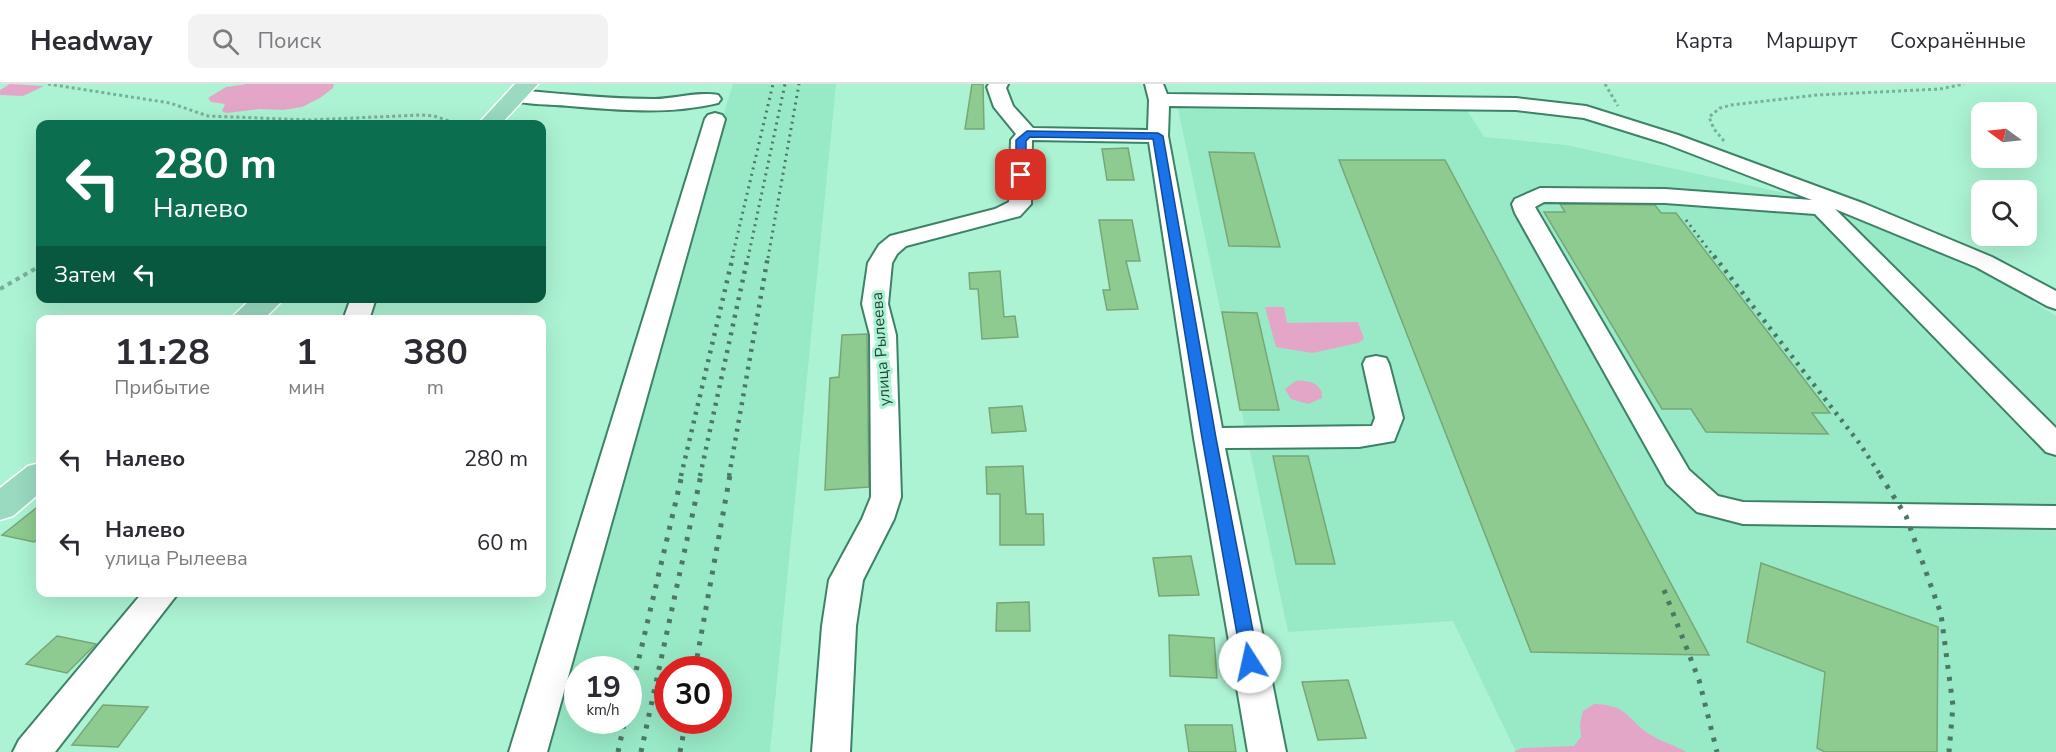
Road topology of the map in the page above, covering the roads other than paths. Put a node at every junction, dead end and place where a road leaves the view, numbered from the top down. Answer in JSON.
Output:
{"nodes":[{"id":1,"x":999,"y":84,"type":"edge"},
{"id":2,"x":522,"y":90,"type":"edge"},
{"id":3,"x":1156,"y":92,"type":"edge"},
{"id":4,"x":493,"y":120,"type":"edge"},
{"id":5,"x":1027,"y":134,"type":"junction"},
{"id":6,"x":1158,"y":136,"type":"junction"},
{"id":7,"x":2056,"y":300,"type":"edge"},
{"id":8,"x":265,"y":303,"type":"edge"},
{"id":9,"x":250,"y":315,"type":"edge"},
{"id":10,"x":1376,"y":364,"type":"dead end"},
{"id":11,"x":1209,"y":438,"type":"junction"},
{"id":12,"x":2056,"y":445,"type":"edge"},
{"id":13,"x":36,"y":479,"type":"edge"},
{"id":14,"x":0,"y":507,"type":"edge"},
{"id":15,"x":2056,"y":517,"type":"edge"},
{"id":16,"x":159,"y":597,"type":"edge"},
{"id":17,"x":32,"y":752,"type":"edge"},
{"id":18,"x":528,"y":752,"type":"edge"},
{"id":19,"x":831,"y":752,"type":"edge"},
{"id":20,"x":1267,"y":752,"type":"edge"}],
"edges":[{"from":1,"to":5,"type":"street"},
{"from":2,"to":4,"type":"main road"},
{"from":2,"to":18,"type":"street"},
{"from":3,"to":6,"type":"street"},
{"from":3,"to":7,"type":"street"},
{"from":5,"to":6,"type":"street"},
{"from":5,"to":19,"type":"street","name":"улица Рылеева"},
{"from":6,"to":11,"type":"street"},
{"from":8,"to":9,"type":"main road"},
{"from":10,"to":11,"type":"street"},
{"from":11,"to":20,"type":"street"},
{"from":12,"to":15,"type":"street"},
{"from":13,"to":14,"type":"main road"},
{"from":16,"to":17,"type":"street"}]}
